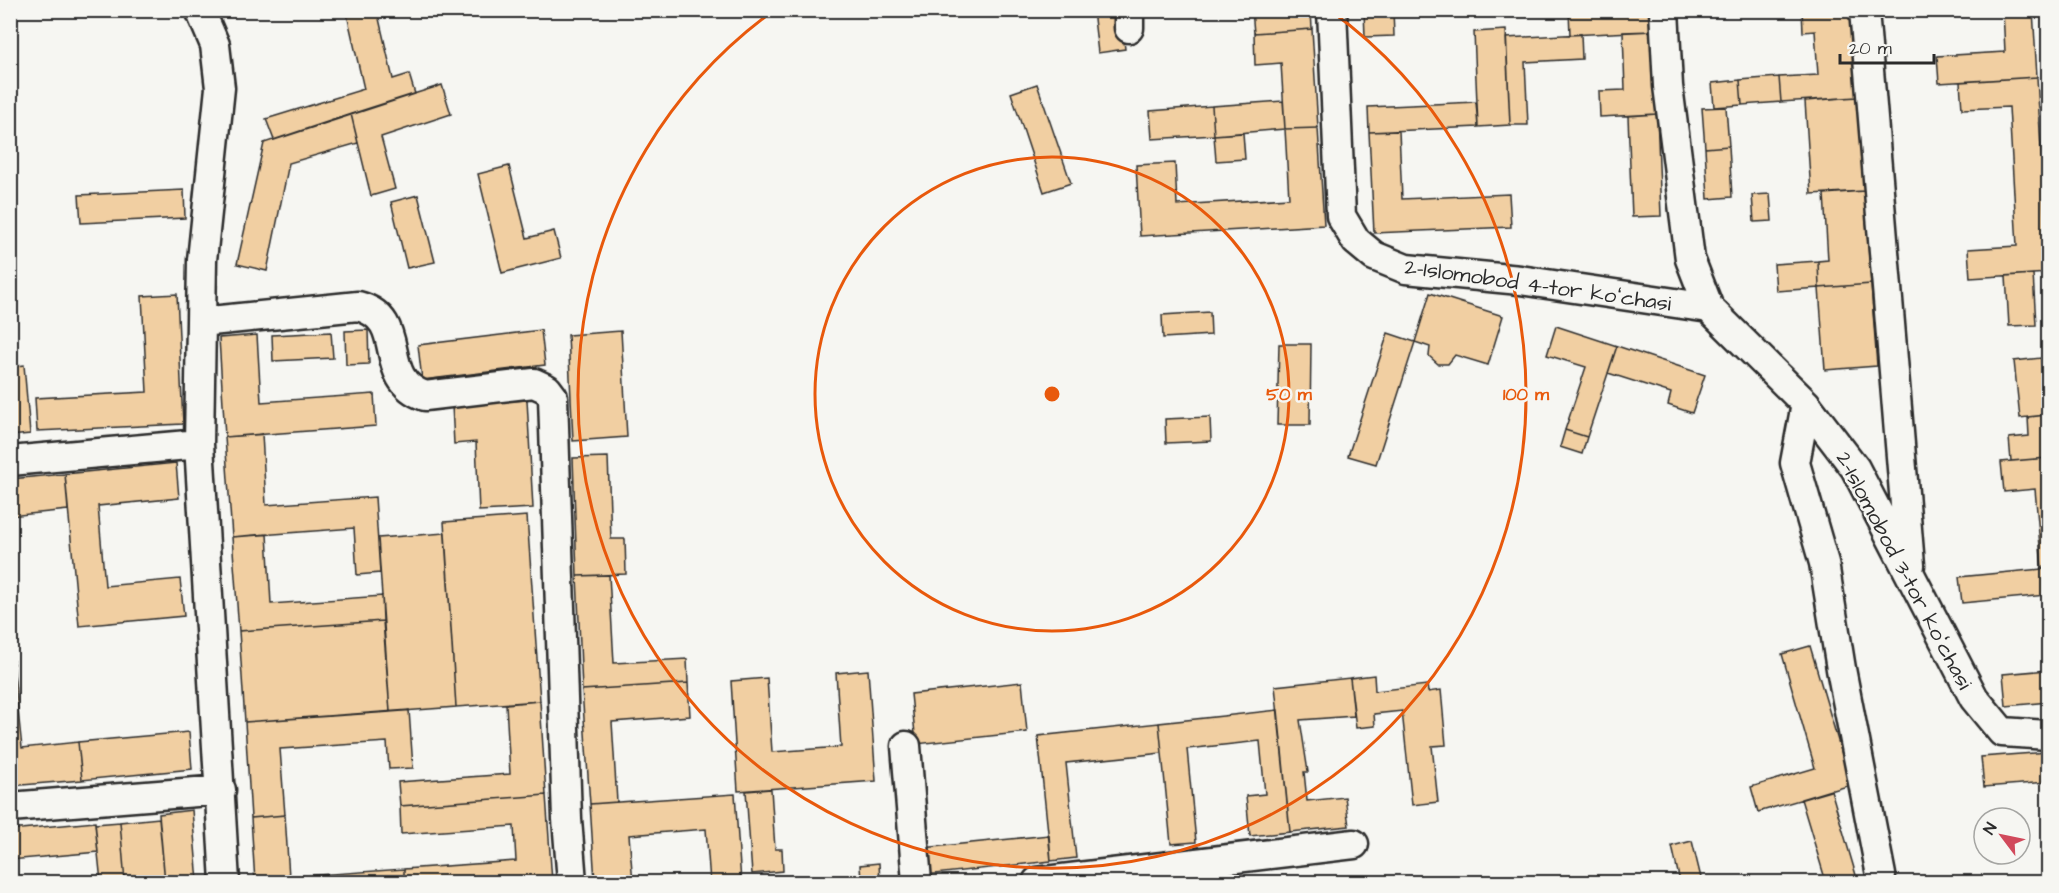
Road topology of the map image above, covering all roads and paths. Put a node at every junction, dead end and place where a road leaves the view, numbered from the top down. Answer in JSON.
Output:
{"nodes":[{"id":1,"x":200,"y":10,"type":"edge"},
{"id":2,"x":1332,"y":10,"type":"edge"},
{"id":3,"x":1664,"y":10,"type":"edge"},
{"id":4,"x":1864,"y":10,"type":"edge"},
{"id":5,"x":1709,"y":308,"type":"junction"},
{"id":6,"x":201,"y":322,"type":"junction"},
{"id":7,"x":1806,"y":404,"type":"junction"},
{"id":8,"x":199,"y":444,"type":"junction"},
{"id":9,"x":10,"y":461,"type":"edge"},
{"id":10,"x":1912,"y":582,"type":"junction"},
{"id":11,"x":2049,"y":735,"type":"edge"},
{"id":12,"x":906,"y":746,"type":"dead end"},
{"id":13,"x":221,"y":790,"type":"junction"},
{"id":14,"x":10,"y":807,"type":"edge"},
{"id":15,"x":1354,"y":844,"type":"dead end"},
{"id":16,"x":225,"y":882,"type":"edge"},
{"id":17,"x":572,"y":882,"type":"edge"},
{"id":18,"x":917,"y":882,"type":"edge"},
{"id":19,"x":1037,"y":882,"type":"edge"},
{"id":20,"x":1880,"y":882,"type":"edge"}],
"edges":[{"from":1,"to":6,"type":"street"},
{"from":2,"to":5,"type":"street","name":"2-Islomobod 4-tor koʻchasi"},
{"from":3,"to":5,"type":"street","name":"2-Islomobod 3-tor koʻchasi"},
{"from":4,"to":10,"type":"street"},
{"from":5,"to":7,"type":"street","name":"2-Islomobod 3-tor koʻchasi"},
{"from":6,"to":8,"type":"street"},
{"from":6,"to":17,"type":"street"},
{"from":7,"to":10,"type":"street","name":"2-Islomobod 3-tor koʻchasi"},
{"from":7,"to":20,"type":"street"},
{"from":8,"to":9,"type":"street"},
{"from":8,"to":13,"type":"street"},
{"from":10,"to":11,"type":"street","name":"2-Islomobod 3-tor koʻchasi"},
{"from":12,"to":18,"type":"street"},
{"from":13,"to":14,"type":"street"},
{"from":13,"to":16,"type":"street"},
{"from":15,"to":19,"type":"street"}]}
